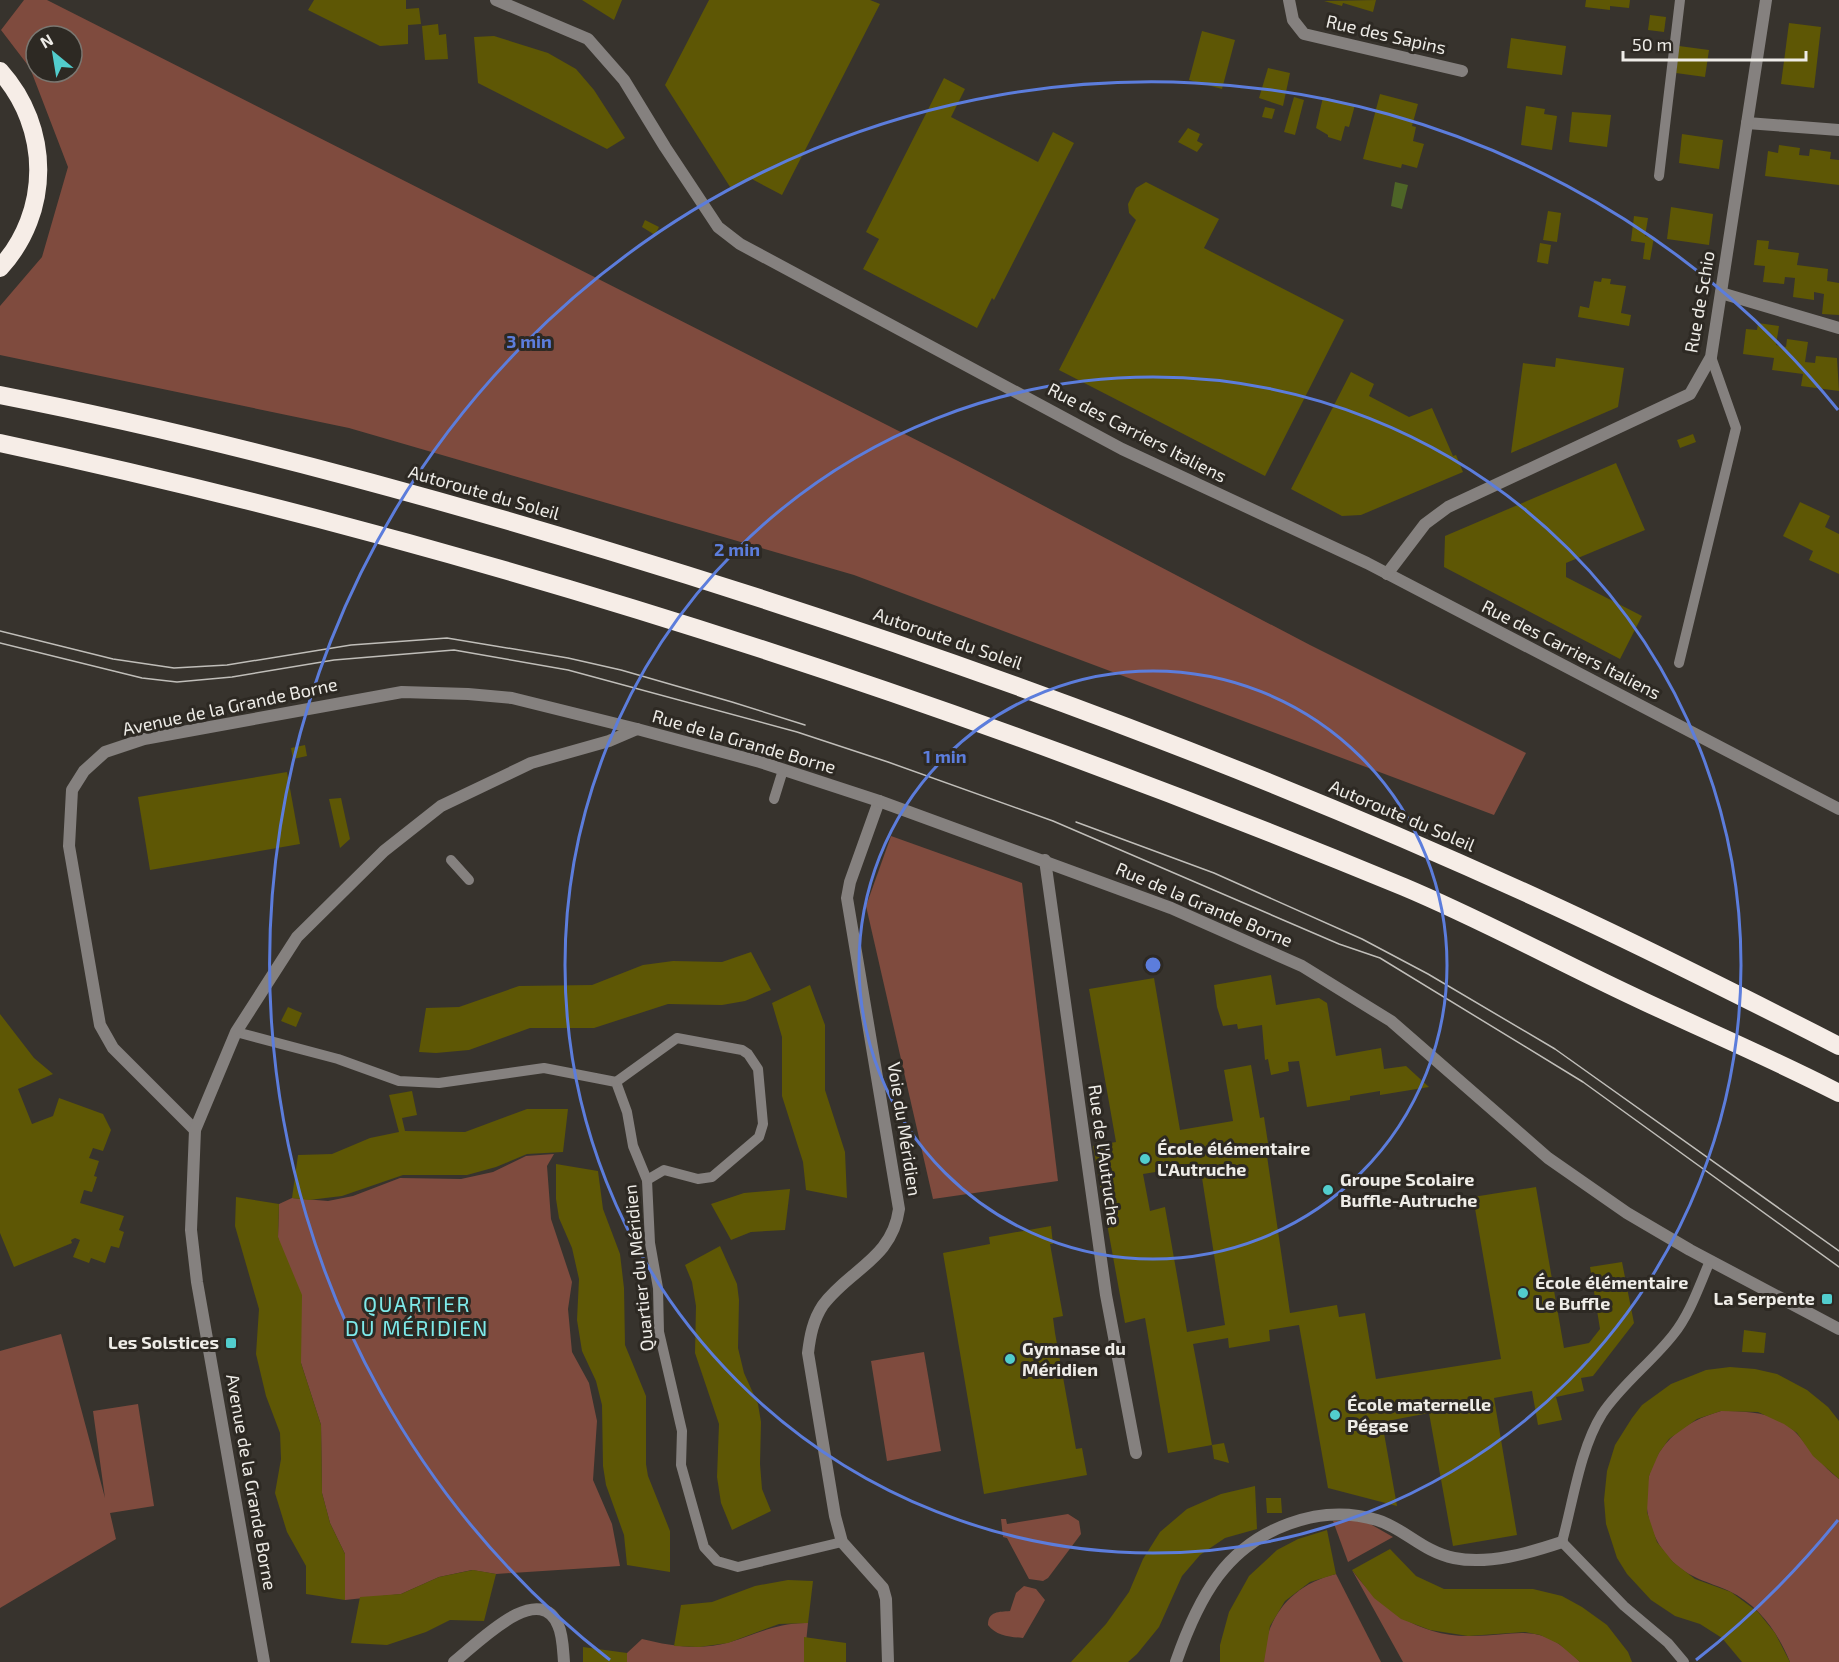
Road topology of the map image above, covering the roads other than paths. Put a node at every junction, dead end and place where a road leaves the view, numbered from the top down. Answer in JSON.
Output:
{"nodes":[{"id":1,"x":496,"y":0,"type":"edge"},
{"id":2,"x":1289,"y":0,"type":"edge"},
{"id":3,"x":1680,"y":0,"type":"edge"},
{"id":4,"x":1766,"y":0,"type":"edge"},
{"id":5,"x":0,"y":71,"type":"edge"},
{"id":6,"x":1462,"y":71,"type":"dead end"},
{"id":7,"x":1747,"y":123,"type":"junction"},
{"id":8,"x":1839,"y":130,"type":"edge"},
{"id":9,"x":1659,"y":176,"type":"dead end"},
{"id":10,"x":0,"y":268,"type":"edge"},
{"id":11,"x":1721,"y":293,"type":"junction"},
{"id":12,"x":1839,"y":328,"type":"edge"},
{"id":13,"x":1710,"y":357,"type":"junction"},
{"id":14,"x":0,"y":395,"type":"edge"},
{"id":15,"x":0,"y":443,"type":"edge"},
{"id":16,"x":1387,"y":574,"type":"junction"},
{"id":17,"x":1679,"y":663,"type":"dead end"},
{"id":18,"x":468,"y":694,"type":"joint"},
{"id":19,"x":637,"y":729,"type":"junction"},
{"id":20,"x":783,"y":770,"type":"junction"},
{"id":21,"x":774,"y":799,"type":"dead end"},
{"id":22,"x":879,"y":801,"type":"junction"},
{"id":23,"x":1839,"y":809,"type":"edge"},
{"id":24,"x":451,"y":860,"type":"dead end"},
{"id":25,"x":1045,"y":860,"type":"junction"},
{"id":26,"x":469,"y":880,"type":"dead end"},
{"id":27,"x":236,"y":1032,"type":"junction"},
{"id":28,"x":1839,"y":1046,"type":"edge"},
{"id":29,"x":616,"y":1082,"type":"junction"},
{"id":30,"x":1839,"y":1093,"type":"edge"},
{"id":31,"x":195,"y":1130,"type":"junction"},
{"id":32,"x":648,"y":1180,"type":"junction"},
{"id":33,"x":1710,"y":1261,"type":"junction"},
{"id":34,"x":1839,"y":1329,"type":"edge"},
{"id":35,"x":1136,"y":1453,"type":"dead end"},
{"id":36,"x":842,"y":1542,"type":"junction"},
{"id":37,"x":1562,"y":1542,"type":"junction"},
{"id":38,"x":264,"y":1662,"type":"edge"},
{"id":39,"x":454,"y":1662,"type":"edge"},
{"id":40,"x":564,"y":1662,"type":"edge"},
{"id":41,"x":888,"y":1662,"type":"edge"},
{"id":42,"x":1176,"y":1662,"type":"edge"},
{"id":43,"x":1684,"y":1662,"type":"edge"}],
"edges":[{"from":1,"to":16,"type":"street","name":"Rue des Carriers Italiens"},
{"from":2,"to":6,"type":"street","name":"Rue des Sapins"},
{"from":3,"to":9,"type":"lane"},
{"from":4,"to":7,"type":"street","name":"Rue de Schio"},
{"from":5,"to":10,"type":"highway"},
{"from":7,"to":8,"type":"street"},
{"from":7,"to":11,"type":"street","name":"Rue de Schio"},
{"from":11,"to":12,"type":"street"},
{"from":11,"to":13,"type":"street","name":"Rue de Schio"},
{"from":13,"to":16,"type":"street","name":"Rue de Schio"},
{"from":13,"to":17,"type":"lane"},
{"from":14,"to":28,"type":"highway","name":"Autoroute du Soleil"},
{"from":15,"to":30,"type":"highway"},
{"from":16,"to":23,"type":"street","name":"Rue des Carriers Italiens"},
{"from":18,"to":19,"type":"street","name":"Rue de la Grande Borne"},
{"from":18,"to":31,"type":"street","name":"Avenue de la Grande Borne"},
{"from":19,"to":20,"type":"street","name":"Rue de la Grande Borne"},
{"from":19,"to":27,"type":"street","name":"Avenue de la Grande Borne"},
{"from":20,"to":21,"type":"lane"},
{"from":20,"to":22,"type":"street","name":"Rue de la Grande Borne"},
{"from":22,"to":25,"type":"street","name":"Rue de la Grande Borne"},
{"from":22,"to":36,"type":"street","name":"Voie du Méridien"},
{"from":24,"to":26,"type":"lane"},
{"from":25,"to":33,"type":"street","name":"Rue de la Grande Borne"},
{"from":25,"to":35,"type":"street","name":"Rue de l'Autruche"},
{"from":27,"to":29,"type":"lane"},
{"from":27,"to":31,"type":"street","name":"Avenue de la Grande Borne"},
{"from":29,"to":32,"type":"lane","name":"Quartier du Méridien"},
{"from":29,"to":32,"type":"lane"},
{"from":31,"to":38,"type":"street","name":"Avenue de la Grande Borne"},
{"from":32,"to":36,"type":"lane","name":"Quartier du Méridien"},
{"from":33,"to":34,"type":"street","name":"Rue de la Grande Borne"},
{"from":33,"to":37,"type":"lane"},
{"from":36,"to":41,"type":"street"},
{"from":37,"to":42,"type":"street"},
{"from":37,"to":43,"type":"lane"},
{"from":39,"to":40,"type":"street"}]}
